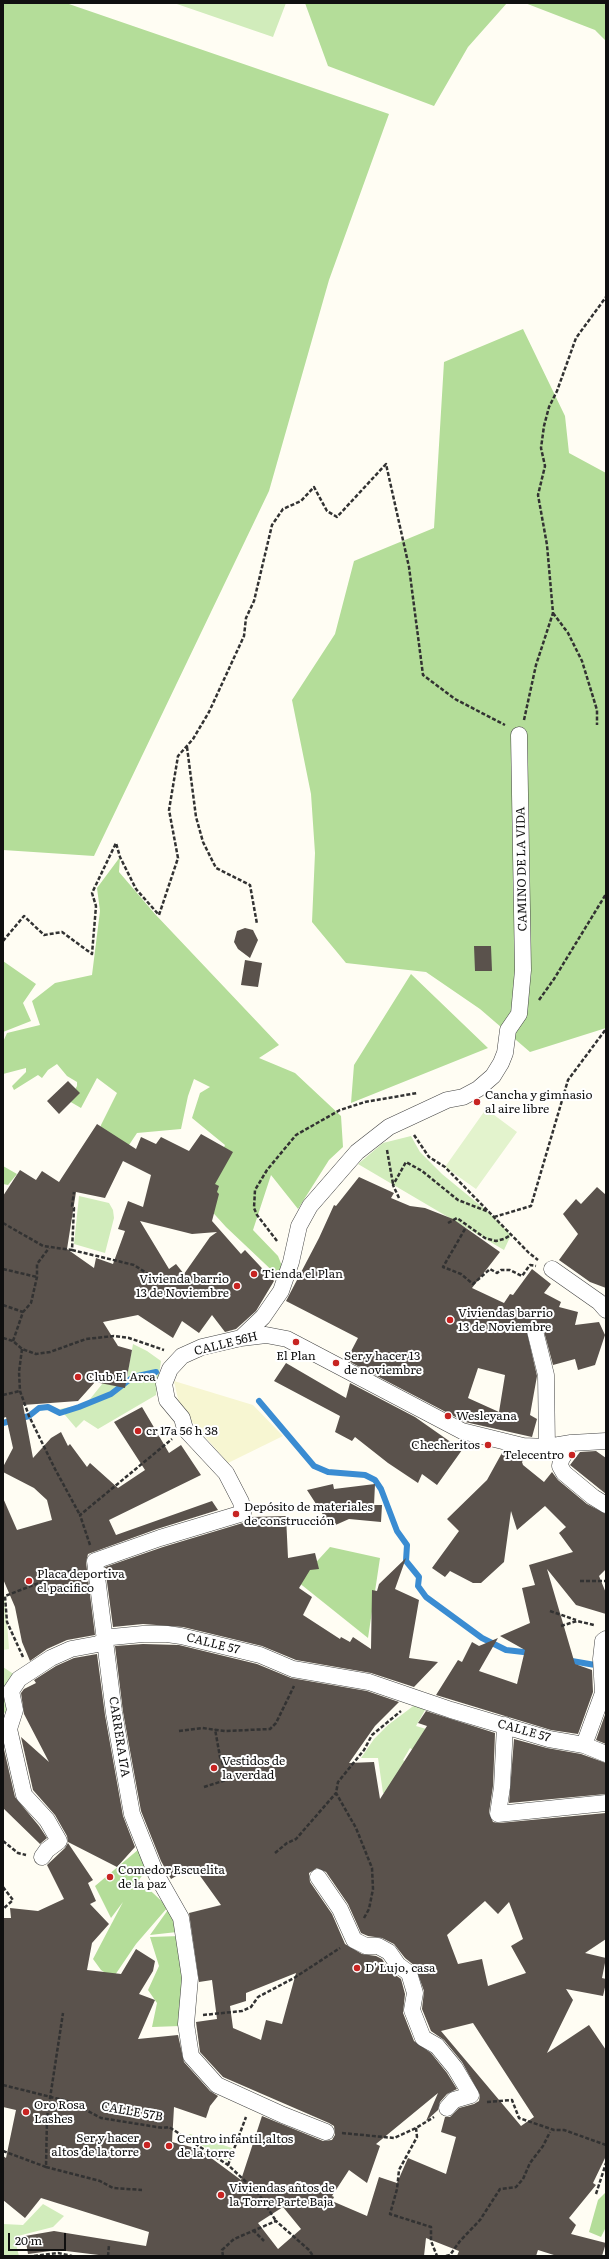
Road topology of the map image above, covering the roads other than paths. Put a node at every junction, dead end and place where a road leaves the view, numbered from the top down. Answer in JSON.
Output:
{"nodes":[{"id":1,"x":519,"y":735,"type":"road end"},
{"id":2,"x":552,"y":1269,"type":"road end"},
{"id":3,"x":606,"y":1310,"type":"edge"},
{"id":4,"x":535,"y":1331,"type":"dead end"},
{"id":5,"x":240,"y":1338,"type":"junction"},
{"id":6,"x":606,"y":1441,"type":"edge"},
{"id":7,"x":571,"y":1443,"type":"junction"},
{"id":8,"x":547,"y":1447,"type":"junction"},
{"id":9,"x":606,"y":1505,"type":"edge"},
{"id":10,"x":95,"y":1561,"type":"joint"},
{"id":11,"x":602,"y":1632,"type":"edge"},
{"id":12,"x":106,"y":1640,"type":"junction"},
{"id":13,"x":505,"y":1725,"type":"junction"},
{"id":14,"x":584,"y":1745,"type":"junction"},
{"id":15,"x":606,"y":1754,"type":"edge"},
{"id":16,"x":606,"y":1803,"type":"edge"},
{"id":17,"x":42,"y":1857,"type":"road end"},
{"id":18,"x":318,"y":1877,"type":"dead end"},
{"id":19,"x":447,"y":2108,"type":"dead end"},
{"id":20,"x":326,"y":2132,"type":"road end"}],
"edges":[{"from":1,"to":5,"type":"street","name":"CAMINO DE LA VIDA"},
{"from":2,"to":3,"type":"street"},
{"from":4,"to":8,"type":"street"},
{"from":5,"to":8,"type":"street","name":"CALLE 56H"},
{"from":5,"to":10,"type":"street","name":"CALLE 56H"},
{"from":6,"to":7,"type":"street","name":"CALLE 56H"},
{"from":7,"to":8,"type":"street","name":"CALLE 56H"},
{"from":7,"to":9,"type":"street"},
{"from":10,"to":12,"type":"street","name":"CARRERA 17A"},
{"from":11,"to":14,"type":"street"},
{"from":12,"to":13,"type":"street","name":"CALLE 57"},
{"from":12,"to":17,"type":"street","name":"CALLE 57"},
{"from":12,"to":20,"type":"street","name":"CARRERA 17A"},
{"from":13,"to":14,"type":"street","name":"CALLE 57"},
{"from":13,"to":16,"type":"street"},
{"from":14,"to":15,"type":"street","name":"CALLE 57"},
{"from":18,"to":19,"type":"street"}]}
